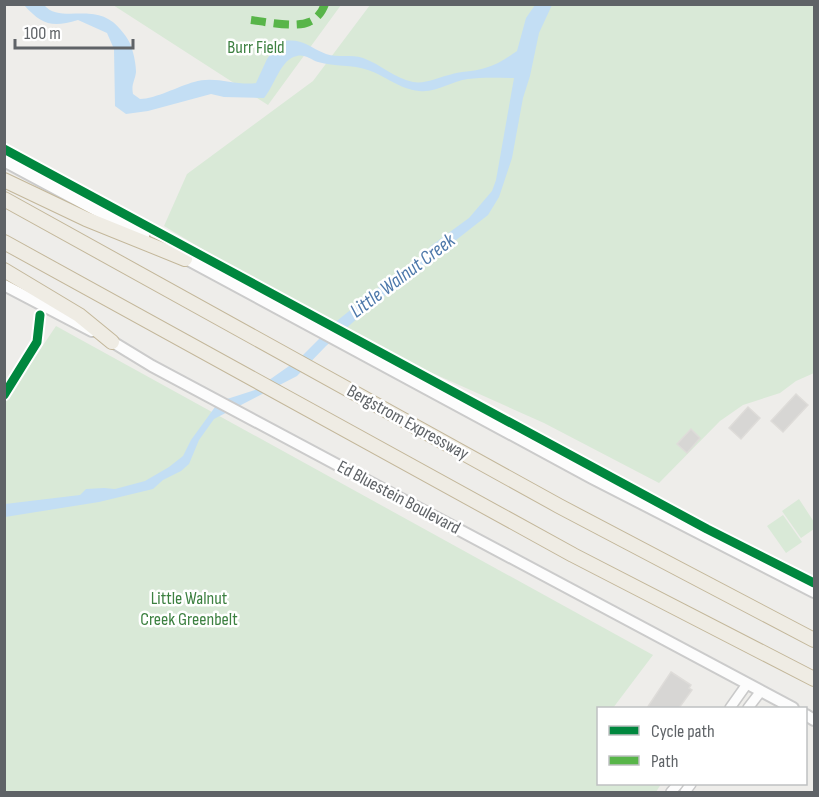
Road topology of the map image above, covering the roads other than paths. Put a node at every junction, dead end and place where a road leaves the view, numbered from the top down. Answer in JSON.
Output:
{"nodes":[{"id":1,"x":4,"y":161,"type":"edge"},
{"id":2,"x":4,"y":180,"type":"edge"},
{"id":3,"x":4,"y":199,"type":"edge"},
{"id":4,"x":4,"y":243,"type":"edge"},
{"id":5,"x":185,"y":259,"type":"junction"},
{"id":6,"x":4,"y":270,"type":"edge"},
{"id":7,"x":4,"y":285,"type":"edge"},
{"id":8,"x":112,"y":342,"type":"junction"},
{"id":9,"x":814,"y":592,"type":"edge"},
{"id":10,"x":735,"y":599,"type":"junction"},
{"id":11,"x":814,"y":630,"type":"edge"},
{"id":12,"x":814,"y":640,"type":"edge"},
{"id":13,"x":814,"y":679,"type":"edge"},
{"id":14,"x":747,"y":684,"type":"junction"},
{"id":15,"x":761,"y":691,"type":"junction"},
{"id":16,"x":731,"y":707,"type":"edge"},
{"id":17,"x":749,"y":707,"type":"edge"},
{"id":18,"x":791,"y":707,"type":"edge"}],
"edges":[{"from":1,"to":5,"type":"main road"},
{"from":2,"to":5,"type":"highway"},
{"from":3,"to":10,"type":"highway","name":"Bergstrom Expressway"},
{"from":4,"to":13,"type":"highway","name":"Bergstrom Expressway"},
{"from":5,"to":9,"type":"main road"},
{"from":6,"to":8,"type":"highway"},
{"from":7,"to":8,"type":"main road","name":"Ed Bluestein Boulevard"},
{"from":8,"to":14,"type":"main road","name":"Ed Bluestein Boulevard"},
{"from":10,"to":11,"type":"highway"},
{"from":10,"to":12,"type":"highway","name":"Bergstrom Expressway"},
{"from":14,"to":15,"type":"main road","name":"Ed Bluestein Boulevard"},
{"from":14,"to":16,"type":"street"},
{"from":15,"to":17,"type":"street"},
{"from":15,"to":18,"type":"main road","name":"Ed Bluestein Boulevard"}]}
